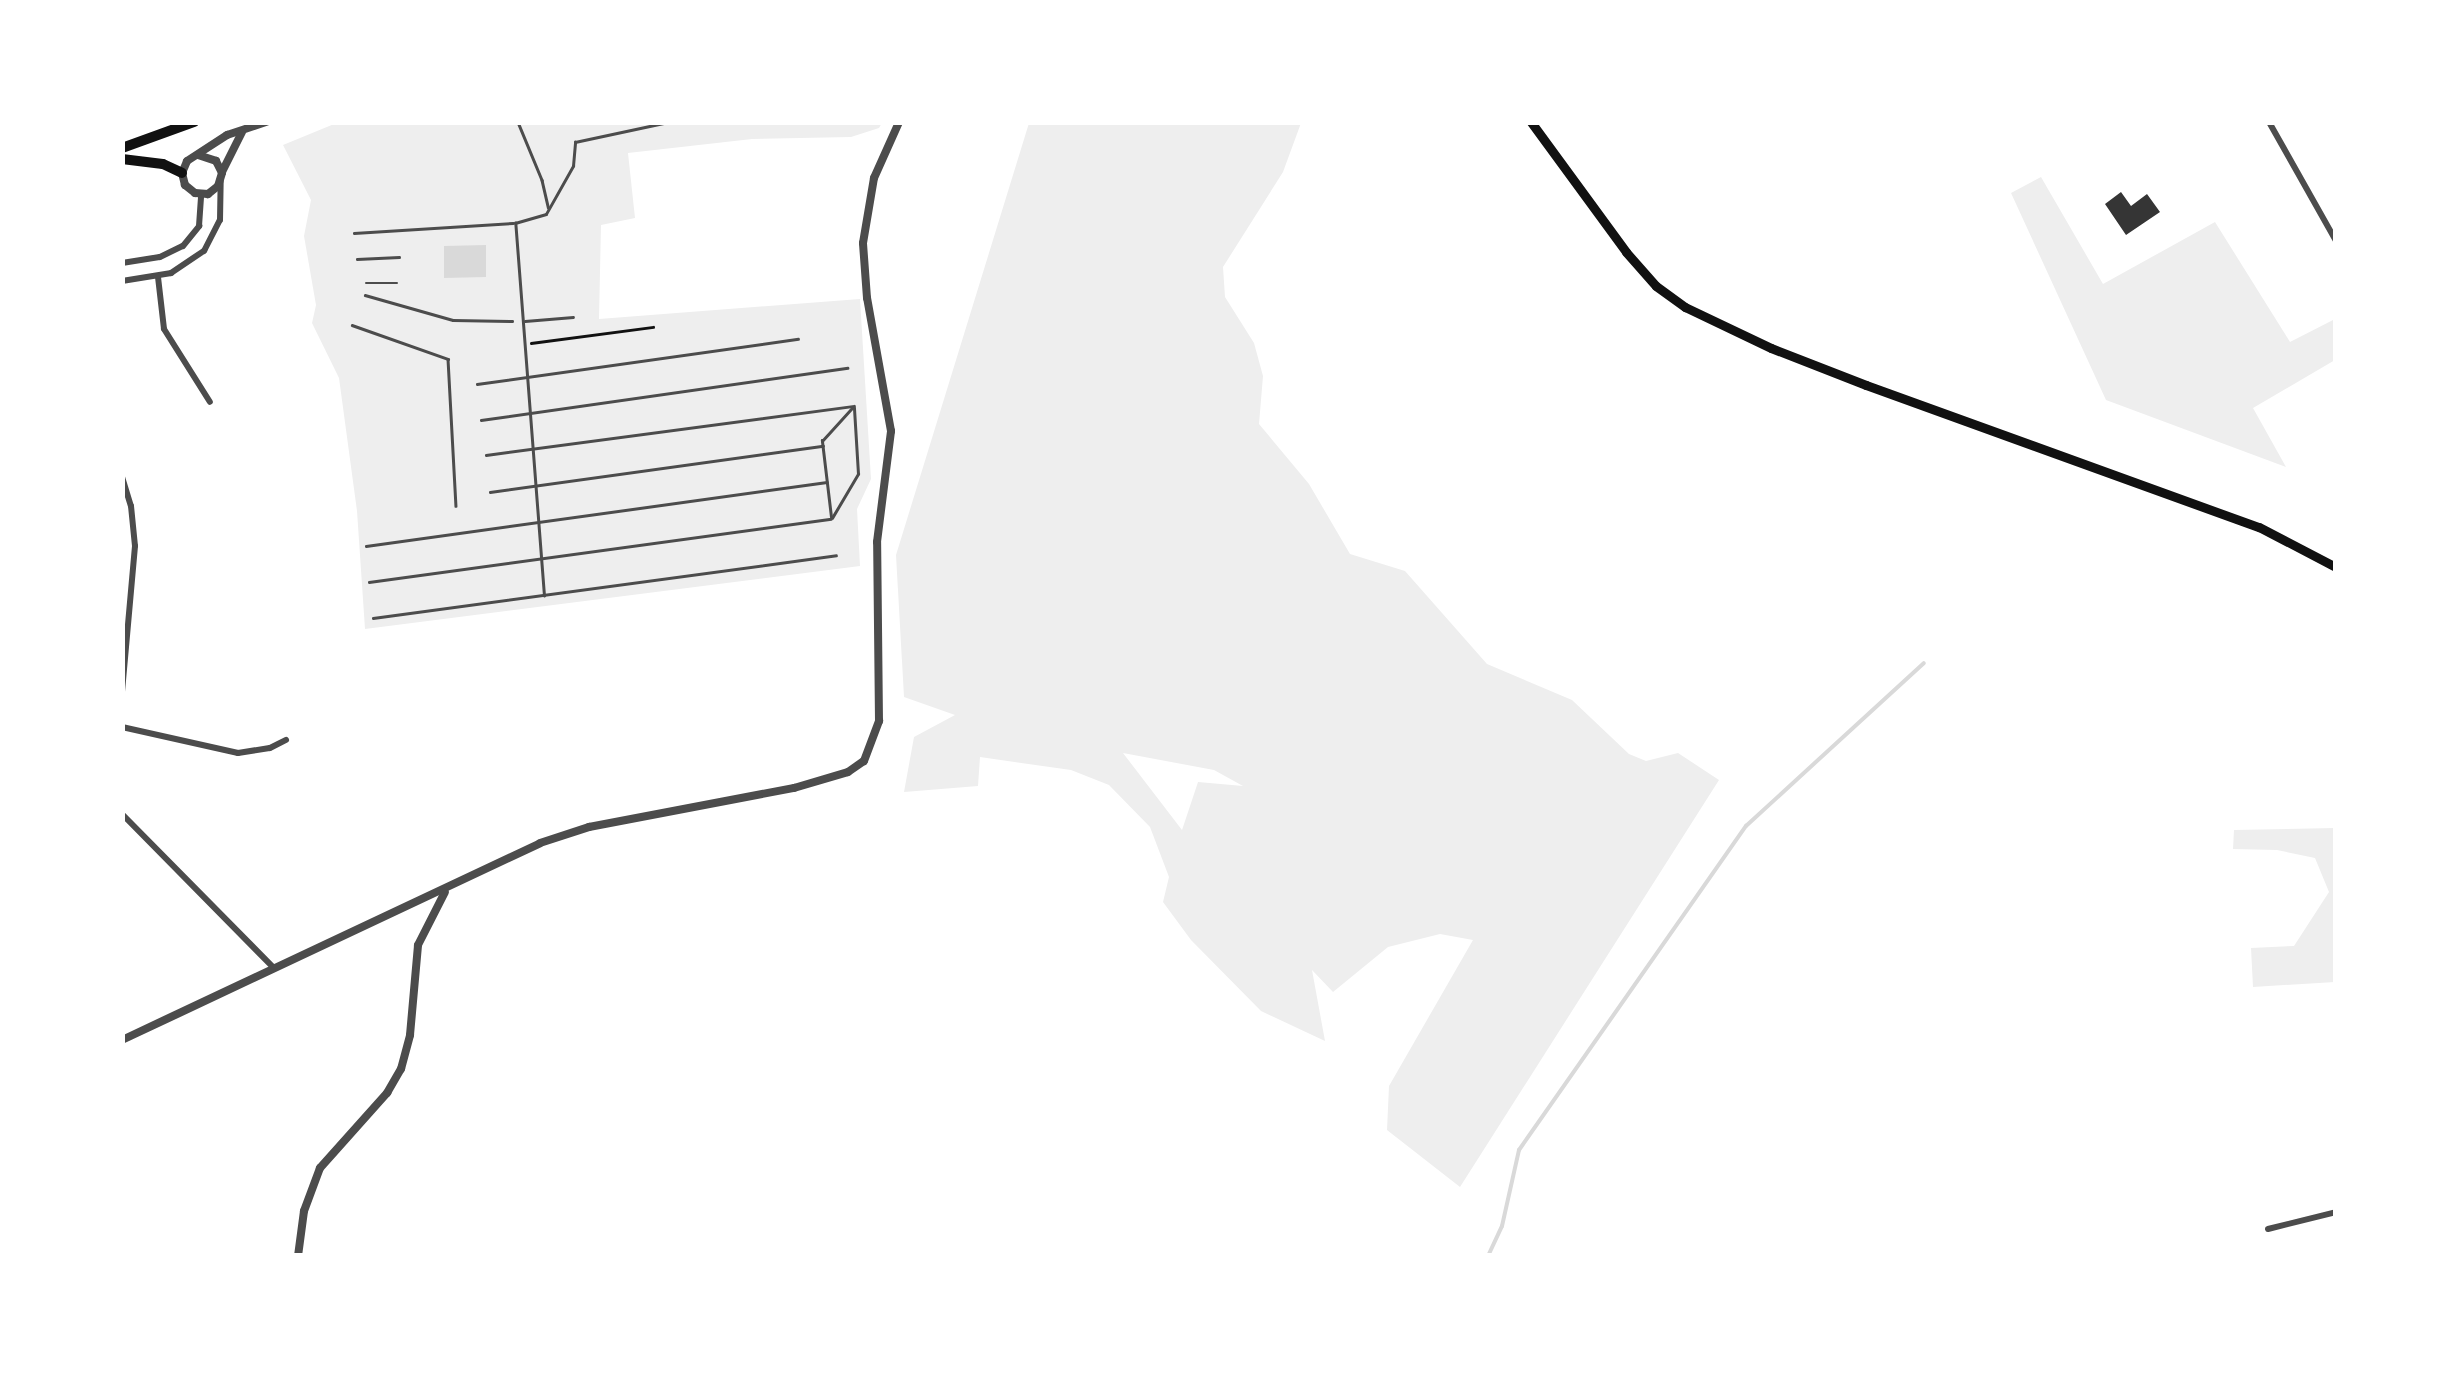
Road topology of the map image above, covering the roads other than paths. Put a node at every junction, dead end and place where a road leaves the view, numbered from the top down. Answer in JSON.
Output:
{"nodes":[{"id":1,"x":194,"y":122,"type":"edge"},
{"id":2,"x":266,"y":122,"type":"edge"},
{"id":3,"x":518,"y":122,"type":"edge"},
{"id":4,"x":668,"y":122,"type":"edge"},
{"id":5,"x":899,"y":122,"type":"edge"},
{"id":6,"x":2269,"y":122,"type":"edge"},
{"id":7,"x":1532,"y":124,"type":"edge"},
{"id":8,"x":242,"y":132,"type":"junction"},
{"id":9,"x":122,"y":148,"type":"edge"},
{"id":10,"x":198,"y":155,"type":"junction"},
{"id":11,"x":122,"y":159,"type":"edge"},
{"id":12,"x":182,"y":172,"type":"junction"},
{"id":13,"x":222,"y":176,"type":"junction"},
{"id":14,"x":201,"y":194,"type":"junction"},
{"id":15,"x":548,"y":209,"type":"junction"},
{"id":16,"x":515,"y":223,"type":"junction"},
{"id":17,"x":354,"y":233,"type":"dead end"},
{"id":18,"x":2336,"y":241,"type":"edge"},
{"id":19,"x":399,"y":257,"type":"dead end"},
{"id":20,"x":357,"y":259,"type":"dead end"},
{"id":21,"x":122,"y":263,"type":"edge"},
{"id":22,"x":158,"y":277,"type":"junction"},
{"id":23,"x":122,"y":281,"type":"edge"},
{"id":24,"x":366,"y":283,"type":"dead end"},
{"id":25,"x":398,"y":283,"type":"dead end"},
{"id":26,"x":365,"y":295,"type":"dead end"},
{"id":27,"x":573,"y":317,"type":"dead end"},
{"id":28,"x":512,"y":321,"type":"dead end"},
{"id":29,"x":523,"y":321,"type":"junction"},
{"id":30,"x":352,"y":325,"type":"dead end"},
{"id":31,"x":798,"y":339,"type":"dead end"},
{"id":32,"x":847,"y":368,"type":"dead end"},
{"id":33,"x":527,"y":376,"type":"junction"},
{"id":34,"x":478,"y":384,"type":"dead end"},
{"id":35,"x":210,"y":402,"type":"dead end"},
{"id":36,"x":854,"y":406,"type":"junction"},
{"id":37,"x":531,"y":414,"type":"junction"},
{"id":38,"x":482,"y":420,"type":"dead end"},
{"id":39,"x":823,"y":446,"type":"junction"},
{"id":40,"x":534,"y":451,"type":"junction"},
{"id":41,"x":486,"y":455,"type":"dead end"},
{"id":42,"x":122,"y":477,"type":"edge"},
{"id":43,"x":827,"y":482,"type":"junction"},
{"id":44,"x":536,"y":488,"type":"junction"},
{"id":45,"x":490,"y":492,"type":"dead end"},
{"id":46,"x":456,"y":506,"type":"dead end"},
{"id":47,"x":832,"y":519,"type":"junction"},
{"id":48,"x":539,"y":524,"type":"junction"},
{"id":49,"x":366,"y":546,"type":"dead end"},
{"id":50,"x":836,"y":555,"type":"dead end"},
{"id":51,"x":542,"y":558,"type":"junction"},
{"id":52,"x":2336,"y":567,"type":"edge"},
{"id":53,"x":369,"y":582,"type":"dead end"},
{"id":54,"x":544,"y":596,"type":"junction"},
{"id":55,"x":126,"y":610,"type":"edge"},
{"id":56,"x":373,"y":618,"type":"dead end"},
{"id":57,"x":122,"y":693,"type":"edge"},
{"id":58,"x":122,"y":727,"type":"edge"},
{"id":59,"x":286,"y":740,"type":"dead end"},
{"id":60,"x":122,"y":814,"type":"edge"},
{"id":61,"x":447,"y":889,"type":"junction"},
{"id":62,"x":272,"y":966,"type":"junction"},
{"id":63,"x":122,"y":1040,"type":"edge"},
{"id":64,"x":2336,"y":1212,"type":"edge"},
{"id":65,"x":2268,"y":1229,"type":"dead end"},
{"id":66,"x":298,"y":1256,"type":"edge"}],
"edges":[{"from":1,"to":9,"type":"highway"},
{"from":2,"to":8,"type":"street"},
{"from":3,"to":15,"type":"lane"},
{"from":4,"to":15,"type":"lane"},
{"from":5,"to":61,"type":"street"},
{"from":6,"to":18,"type":"street"},
{"from":7,"to":52,"type":"main road"},
{"from":8,"to":10,"type":"street"},
{"from":8,"to":13,"type":"street"},
{"from":10,"to":12,"type":"street"},
{"from":10,"to":13,"type":"street"},
{"from":11,"to":12,"type":"highway"},
{"from":12,"to":14,"type":"street"},
{"from":13,"to":14,"type":"street"},
{"from":13,"to":22,"type":"street"},
{"from":14,"to":21,"type":"street"},
{"from":15,"to":16,"type":"lane"},
{"from":16,"to":17,"type":"lane"},
{"from":16,"to":29,"type":"lane"},
{"from":19,"to":20,"type":"lane"},
{"from":22,"to":23,"type":"street"},
{"from":22,"to":35,"type":"street"},
{"from":24,"to":25,"type":"lane"},
{"from":26,"to":28,"type":"lane"},
{"from":27,"to":29,"type":"lane"},
{"from":29,"to":33,"type":"lane"},
{"from":30,"to":46,"type":"lane"},
{"from":31,"to":33,"type":"lane"},
{"from":32,"to":37,"type":"lane"},
{"from":33,"to":34,"type":"lane"},
{"from":33,"to":37,"type":"lane"},
{"from":36,"to":39,"type":"lane"},
{"from":36,"to":40,"type":"lane"},
{"from":36,"to":47,"type":"lane"},
{"from":37,"to":38,"type":"lane"},
{"from":37,"to":40,"type":"lane"},
{"from":39,"to":43,"type":"lane"},
{"from":39,"to":44,"type":"lane"},
{"from":40,"to":41,"type":"lane"},
{"from":40,"to":44,"type":"lane"},
{"from":42,"to":55,"type":"street"},
{"from":43,"to":47,"type":"lane"},
{"from":43,"to":48,"type":"lane"},
{"from":44,"to":45,"type":"lane"},
{"from":44,"to":48,"type":"lane"},
{"from":47,"to":51,"type":"lane"},
{"from":48,"to":49,"type":"lane"},
{"from":48,"to":51,"type":"lane"},
{"from":50,"to":54,"type":"lane"},
{"from":51,"to":53,"type":"lane"},
{"from":51,"to":54,"type":"lane"},
{"from":54,"to":56,"type":"lane"},
{"from":55,"to":57,"type":"street"},
{"from":58,"to":59,"type":"street"},
{"from":60,"to":62,"type":"street"},
{"from":61,"to":62,"type":"street"},
{"from":61,"to":66,"type":"street"},
{"from":62,"to":63,"type":"street"},
{"from":64,"to":65,"type":"street"}]}
